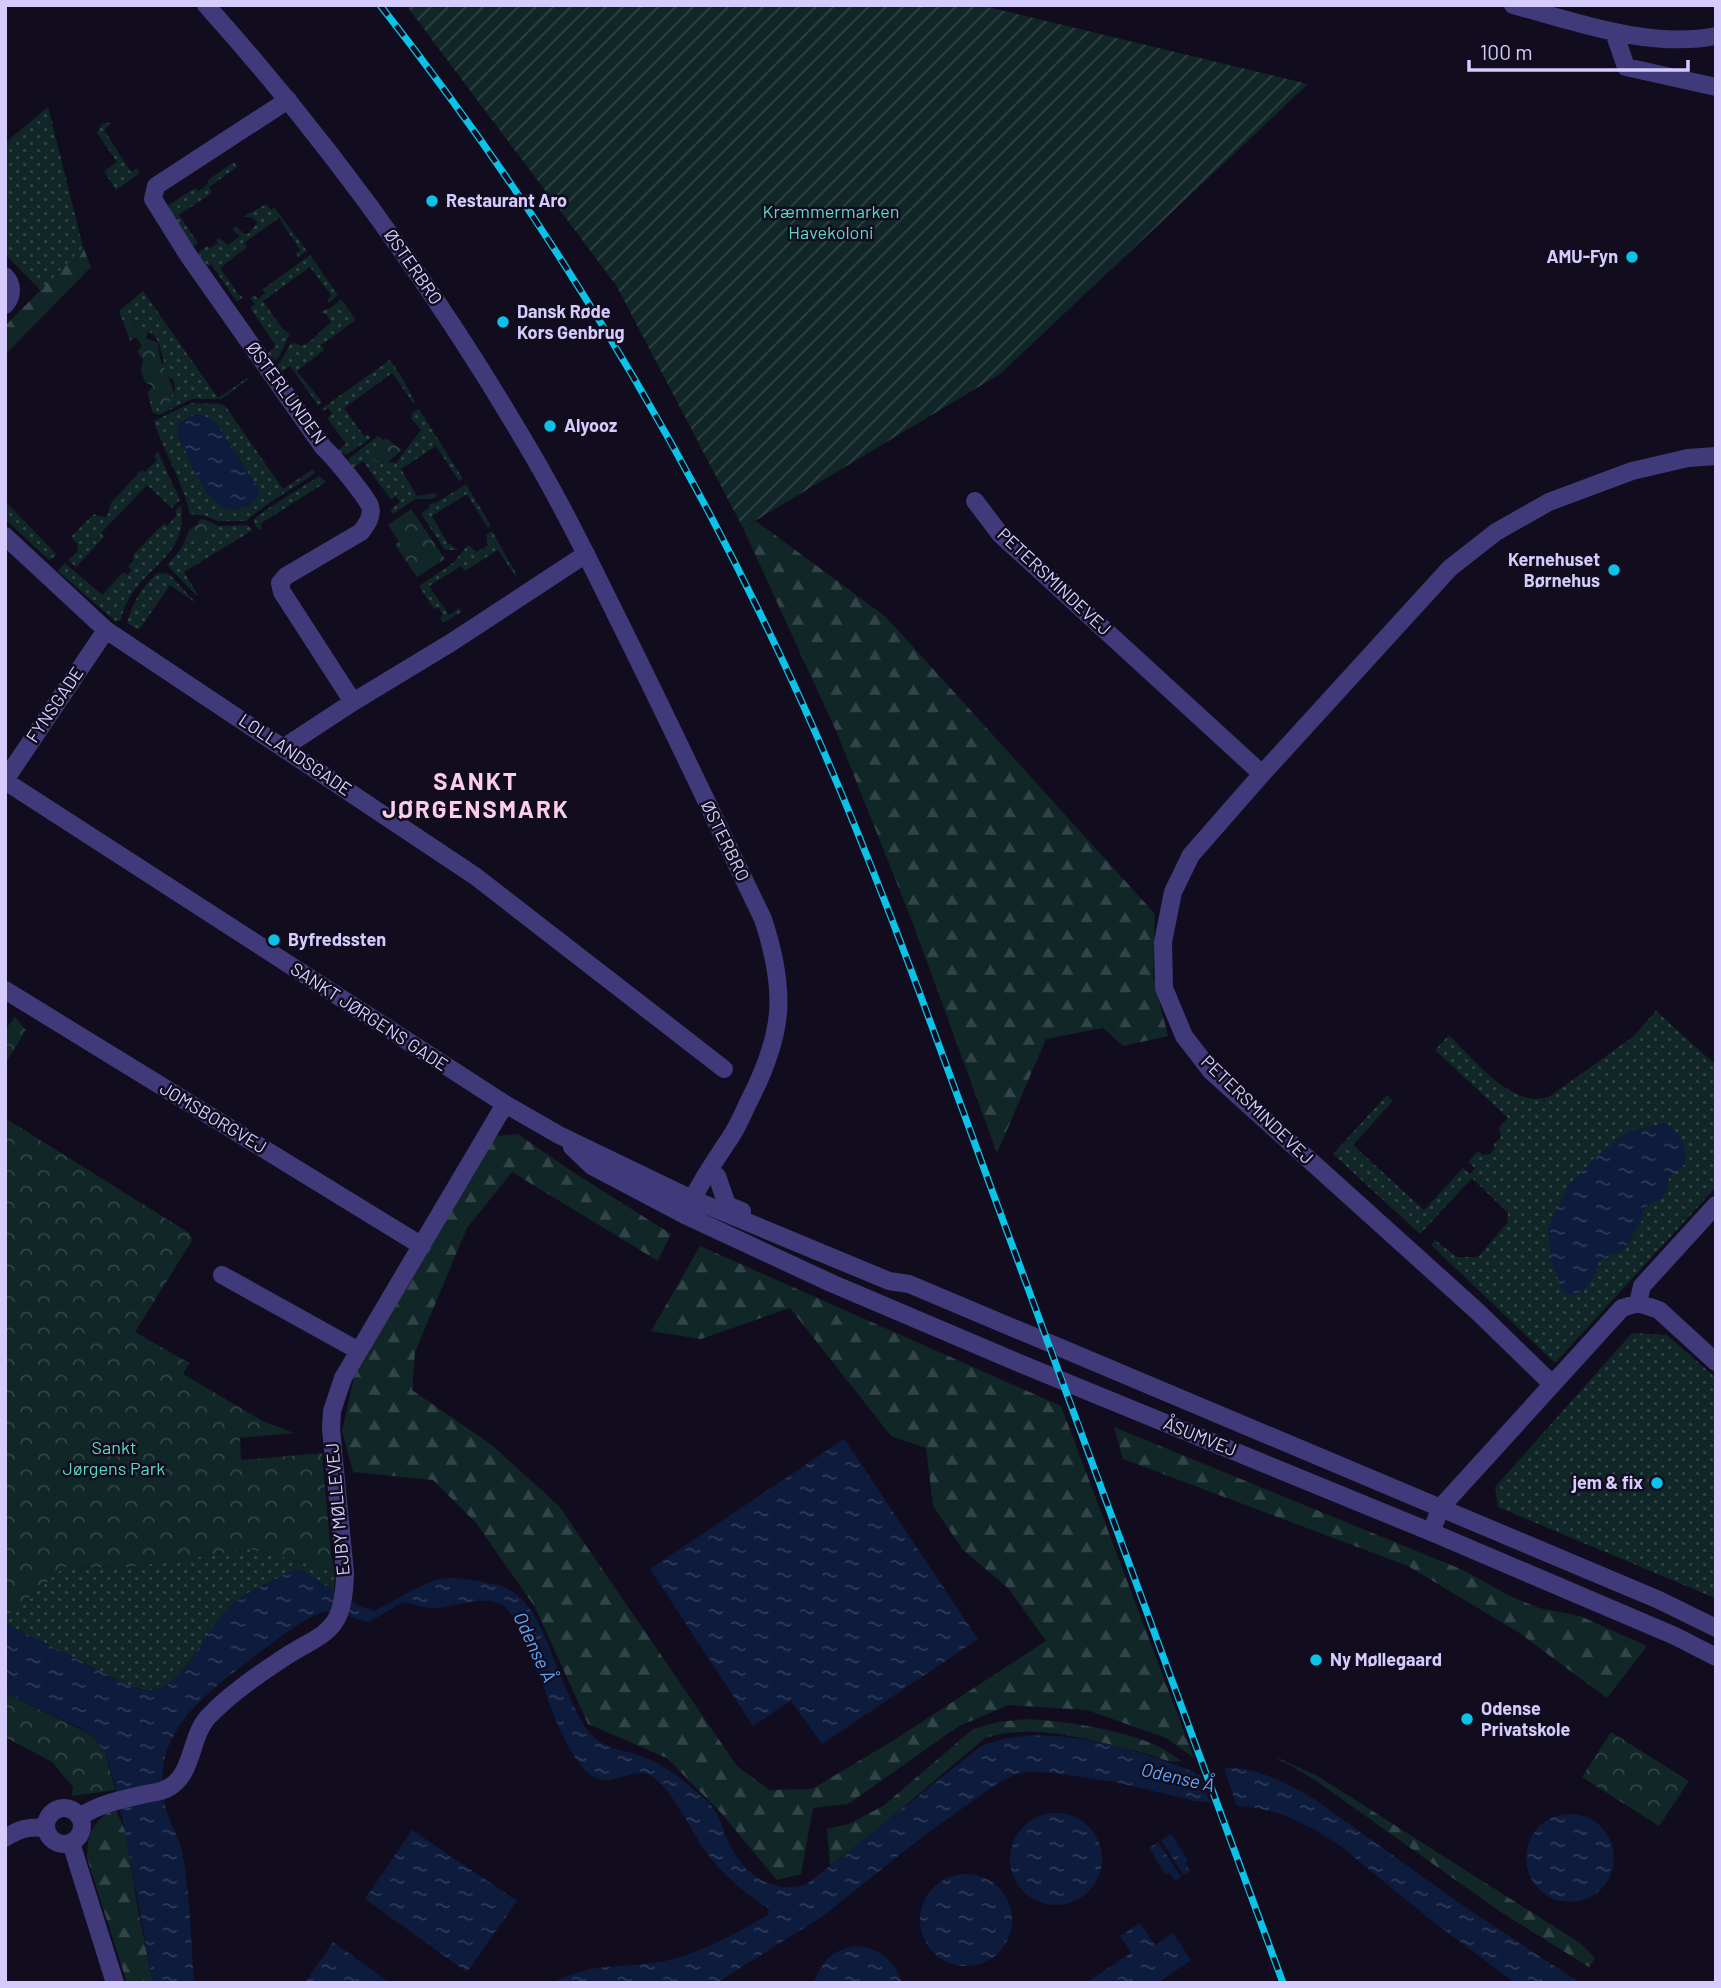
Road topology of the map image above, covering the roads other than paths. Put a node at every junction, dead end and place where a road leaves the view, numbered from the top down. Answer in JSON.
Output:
{"nodes":[{"id":1,"x":206,"y":5,"type":"edge"},
{"id":2,"x":1513,"y":5,"type":"edge"},
{"id":3,"x":1614,"y":32,"type":"junction"},
{"id":4,"x":1716,"y":36,"type":"edge"},
{"id":5,"x":1716,"y":87,"type":"edge"},
{"id":6,"x":288,"y":100,"type":"junction"},
{"id":7,"x":7,"y":278,"type":"edge"},
{"id":8,"x":5,"y":304,"type":"edge"},
{"id":9,"x":1716,"y":456,"type":"edge"},
{"id":10,"x":975,"y":501,"type":"dead end"},
{"id":11,"x":5,"y":536,"type":"edge"},
{"id":12,"x":586,"y":554,"type":"junction"},
{"id":13,"x":106,"y":630,"type":"junction"},
{"id":14,"x":353,"y":702,"type":"junction"},
{"id":15,"x":283,"y":748,"type":"junction"},
{"id":16,"x":1262,"y":774,"type":"junction"},
{"id":17,"x":5,"y":781,"type":"edge"},
{"id":18,"x":5,"y":990,"type":"edge"},
{"id":19,"x":724,"y":1069,"type":"dead end"},
{"id":20,"x":505,"y":1104,"type":"junction"},
{"id":21,"x":730,"y":1140,"type":"junction"},
{"id":22,"x":718,"y":1176,"type":"junction"},
{"id":23,"x":1716,"y":1205,"type":"edge"},
{"id":24,"x":694,"y":1210,"type":"junction"},
{"id":25,"x":422,"y":1246,"type":"junction"},
{"id":26,"x":222,"y":1275,"type":"dead end"},
{"id":27,"x":909,"y":1284,"type":"junction"},
{"id":28,"x":1639,"y":1303,"type":"junction"},
{"id":29,"x":359,"y":1351,"type":"junction"},
{"id":30,"x":1716,"y":1362,"type":"edge"},
{"id":31,"x":1552,"y":1384,"type":"junction"},
{"id":32,"x":1441,"y":1507,"type":"junction"},
{"id":33,"x":1431,"y":1532,"type":"junction"},
{"id":34,"x":1716,"y":1628,"type":"edge"},
{"id":35,"x":1716,"y":1657,"type":"edge"},
{"id":36,"x":80,"y":1817,"type":"junction"},
{"id":37,"x":45,"y":1828,"type":"junction"},
{"id":38,"x":5,"y":1838,"type":"edge"},
{"id":39,"x":71,"y":1843,"type":"junction"},
{"id":40,"x":115,"y":1983,"type":"edge"}],
"edges":[{"from":1,"to":6,"type":"street","name":"ØSTERBRO"},
{"from":2,"to":3,"type":"street"},
{"from":3,"to":4,"type":"street"},
{"from":3,"to":5,"type":"street"},
{"from":6,"to":12,"type":"street","name":"ØSTERBRO"},
{"from":6,"to":14,"type":"street","name":"ØSTERLUNDEN"},
{"from":7,"to":8,"type":"street"},
{"from":9,"to":16,"type":"street","name":"PETERSMINDEVEJ"},
{"from":10,"to":16,"type":"street","name":"PETERSMINDEVEJ"},
{"from":11,"to":13,"type":"street","name":"LOLLANDSGADE"},
{"from":12,"to":14,"type":"street"},
{"from":12,"to":21,"type":"street","name":"ØSTERBRO"},
{"from":13,"to":15,"type":"street","name":"LOLLANDSGADE"},
{"from":13,"to":17,"type":"street","name":"FYNSGADE"},
{"from":14,"to":15,"type":"street"},
{"from":15,"to":19,"type":"street","name":"LOLLANDSGADE"},
{"from":16,"to":31,"type":"street","name":"PETERSMINDEVEJ"},
{"from":17,"to":20,"type":"street","name":"SANKT JØRGENS GADE"},
{"from":18,"to":25,"type":"street","name":"JOMSBORGVEJ"},
{"from":20,"to":24,"type":"street","name":"SANKT JØRGENS GADE"},
{"from":20,"to":25,"type":"street","name":"EJBY MØLLEVEJ"},
{"from":21,"to":22,"type":"street","name":"ØSTERBRO"},
{"from":21,"to":24,"type":"street","name":"ØSTERBRO"},
{"from":22,"to":24,"type":"street","name":"ØSTERBRO"},
{"from":22,"to":27,"type":"street"},
{"from":23,"to":28,"type":"street"},
{"from":24,"to":27,"type":"street","name":"ÅSUMVEJ"},
{"from":24,"to":33,"type":"street","name":"ÅSUMVEJ"},
{"from":25,"to":29,"type":"street","name":"EJBY MØLLEVEJ"},
{"from":26,"to":29,"type":"street"},
{"from":27,"to":32,"type":"street","name":"ÅSUMVEJ"},
{"from":28,"to":30,"type":"street"},
{"from":28,"to":31,"type":"street"},
{"from":29,"to":36,"type":"street","name":"EJBY MØLLEVEJ"},
{"from":31,"to":32,"type":"street"},
{"from":32,"to":33,"type":"street"},
{"from":32,"to":34,"type":"street","name":"ÅSUMVEJ"},
{"from":33,"to":35,"type":"street","name":"ÅSUMVEJ"},
{"from":36,"to":37,"type":"street"},
{"from":36,"to":39,"type":"street"},
{"from":37,"to":38,"type":"street"},
{"from":37,"to":39,"type":"street"},
{"from":39,"to":40,"type":"street"}]}
